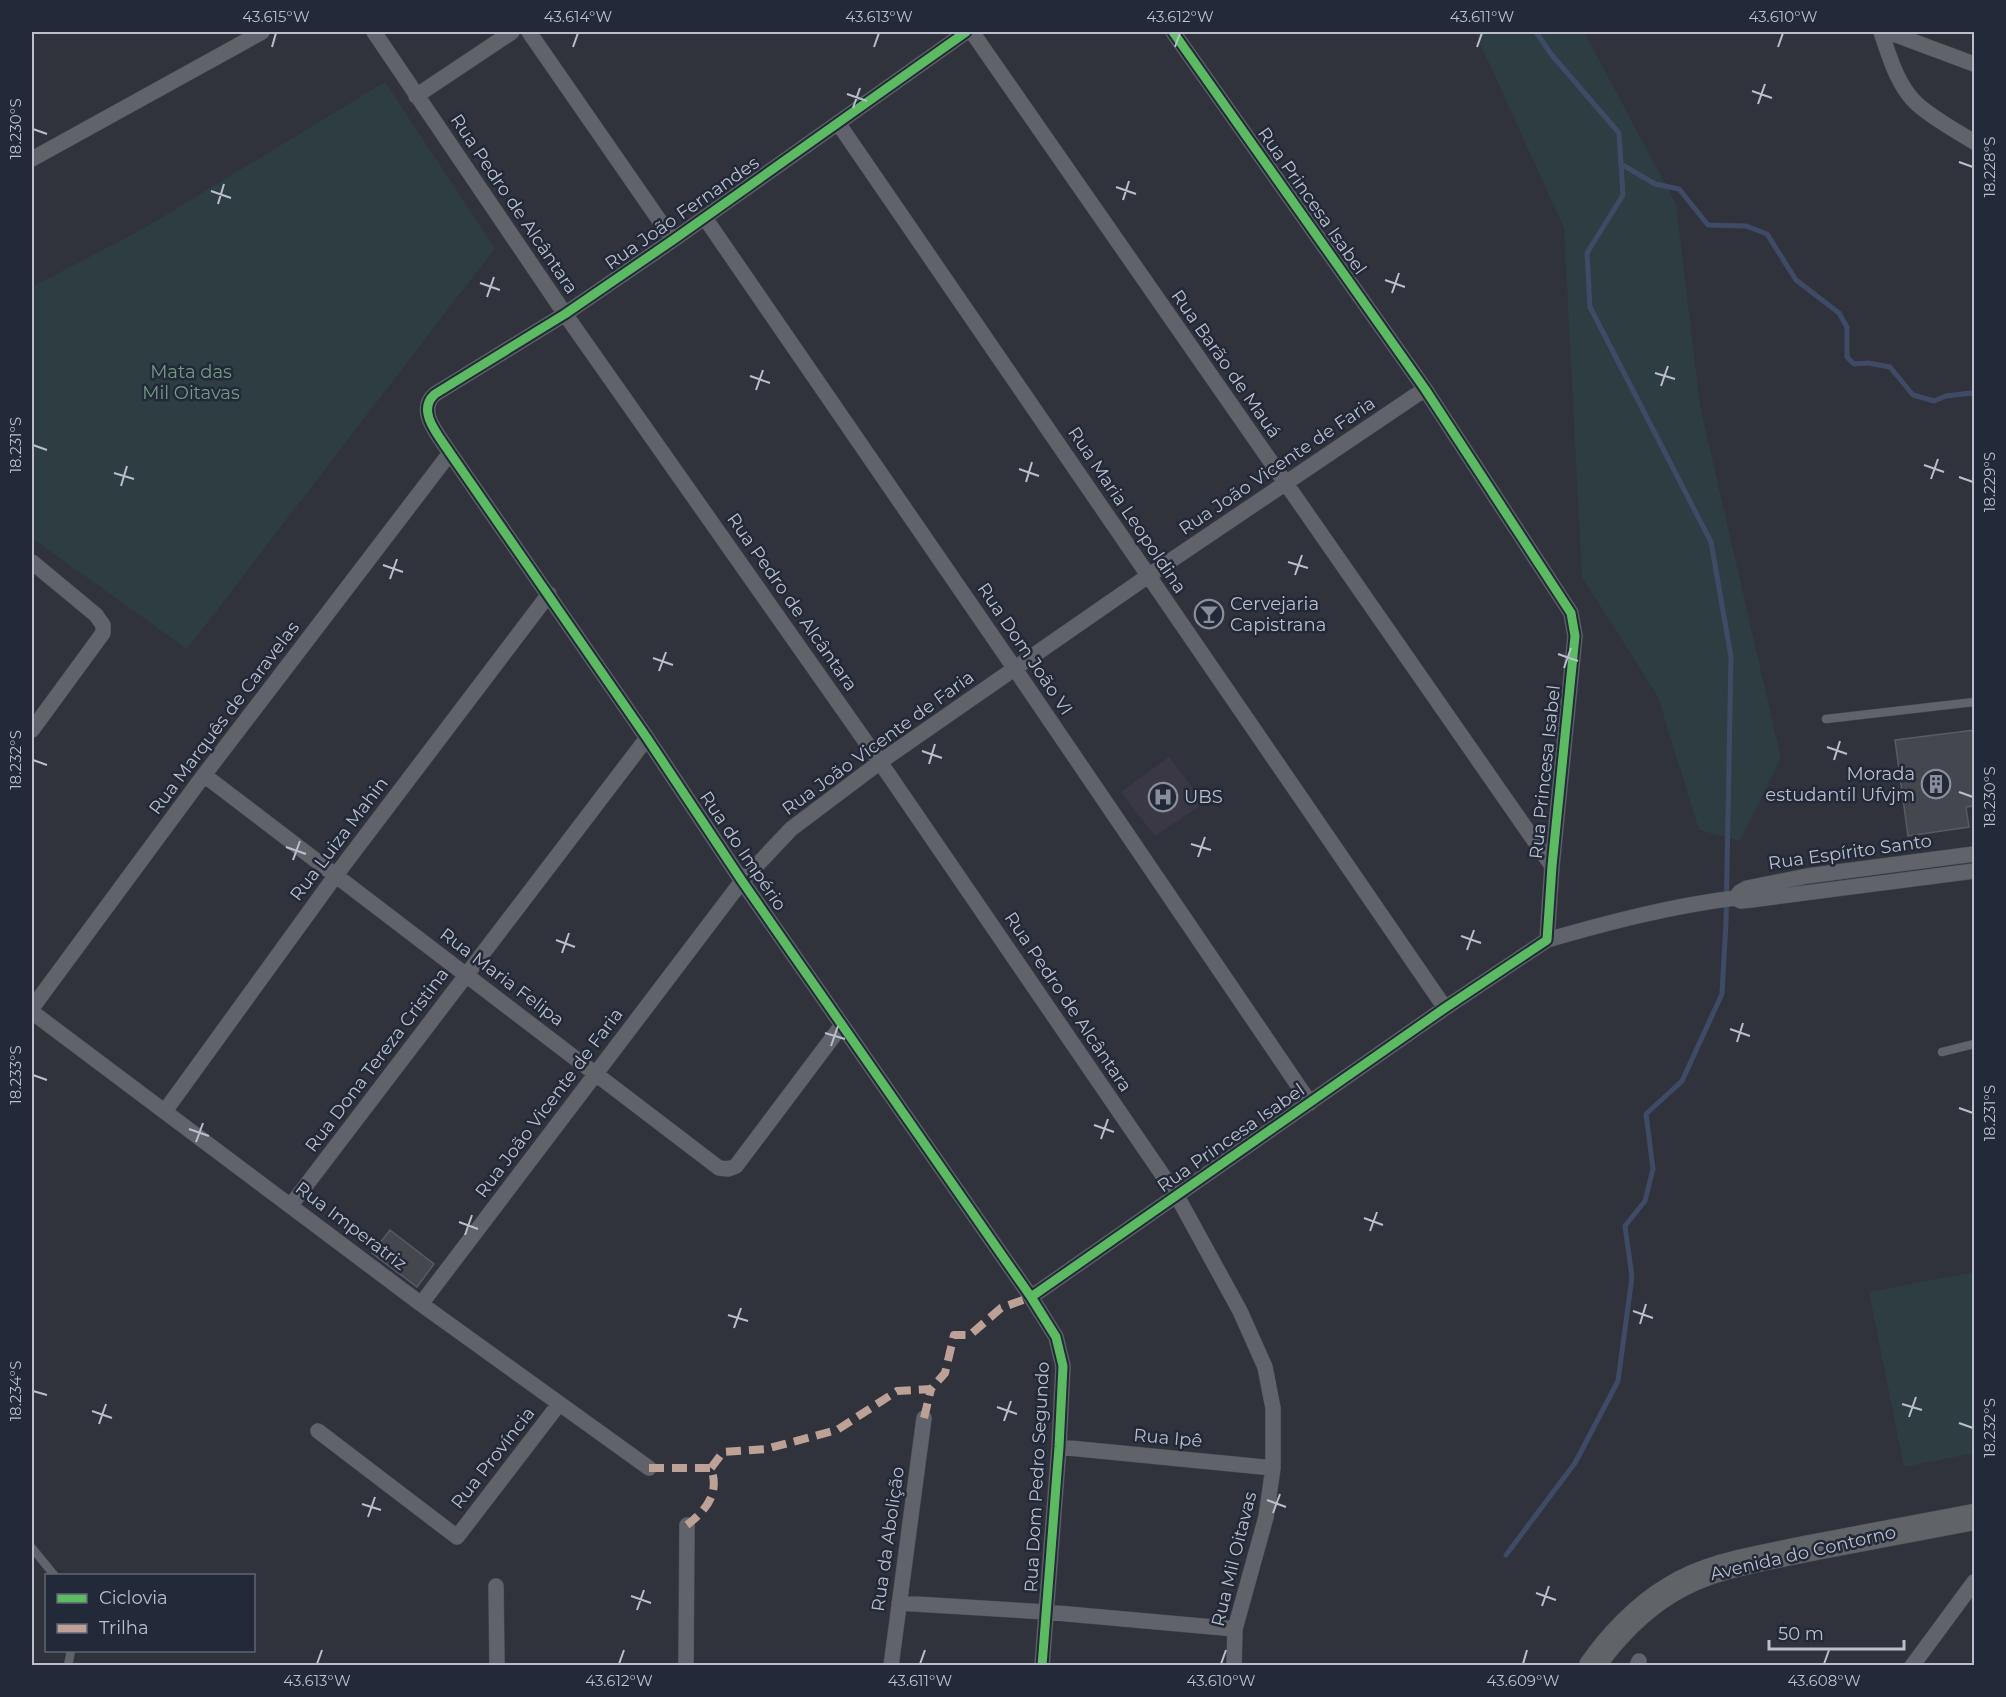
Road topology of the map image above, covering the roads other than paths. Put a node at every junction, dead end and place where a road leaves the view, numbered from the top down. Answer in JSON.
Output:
{"nodes":[{"id":1,"x":262,"y":32,"type":"edge"},
{"id":2,"x":374,"y":32,"type":"edge"},
{"id":3,"x":513,"y":32,"type":"edge"},
{"id":4,"x":529,"y":32,"type":"edge"},
{"id":5,"x":966,"y":32,"type":"edge"},
{"id":6,"x":972,"y":32,"type":"edge"},
{"id":7,"x":1173,"y":32,"type":"edge"},
{"id":8,"x":1881,"y":32,"type":"edge"},
{"id":9,"x":1888,"y":32,"type":"edge"},
{"id":10,"x":1974,"y":64,"type":"edge"},
{"id":11,"x":416,"y":96,"type":"junction"},
{"id":12,"x":838,"y":123,"type":"junction"},
{"id":13,"x":1974,"y":142,"type":"edge"},
{"id":14,"x":32,"y":159,"type":"edge"},
{"id":15,"x":705,"y":218,"type":"junction"},
{"id":16,"x":673,"y":240,"type":"junction"},
{"id":17,"x":565,"y":314,"type":"junction"},
{"id":18,"x":1425,"y":389,"type":"junction"},
{"id":19,"x":430,"y":421,"type":"joint"},
{"id":20,"x":450,"y":453,"type":"junction"},
{"id":21,"x":1285,"y":484,"type":"junction"},
{"id":22,"x":32,"y":562,"type":"edge"},
{"id":23,"x":1149,"y":576,"type":"junction"},
{"id":24,"x":549,"y":594,"type":"junction"},
{"id":25,"x":1016,"y":669,"type":"junction"},
{"id":26,"x":1974,"y":702,"type":"edge"},
{"id":27,"x":1826,"y":719,"type":"dead end"},
{"id":28,"x":32,"y":730,"type":"edge"},
{"id":29,"x":647,"y":738,"type":"junction"},
{"id":30,"x":880,"y":762,"type":"junction"},
{"id":31,"x":204,"y":775,"type":"junction"},
{"id":32,"x":1974,"y":854,"type":"edge"},
{"id":33,"x":1552,"y":866,"type":"junction"},
{"id":34,"x":1974,"y":871,"type":"edge"},
{"id":35,"x":336,"y":874,"type":"junction"},
{"id":36,"x":742,"y":881,"type":"junction"},
{"id":37,"x":1733,"y":898,"type":"junction"},
{"id":38,"x":1547,"y":940,"type":"junction"},
{"id":39,"x":466,"y":975,"type":"junction"},
{"id":40,"x":1445,"y":1008,"type":"junction"},
{"id":41,"x":32,"y":1010,"type":"edge"},
{"id":42,"x":842,"y":1025,"type":"junction"},
{"id":43,"x":1974,"y":1044,"type":"edge"},
{"id":44,"x":1942,"y":1052,"type":"dead end"},
{"id":45,"x":596,"y":1073,"type":"junction"},
{"id":46,"x":1310,"y":1103,"type":"junction"},
{"id":47,"x":165,"y":1111,"type":"junction"},
{"id":48,"x":1177,"y":1196,"type":"junction"},
{"id":49,"x":291,"y":1205,"type":"junction"},
{"id":50,"x":1031,"y":1297,"type":"junction"},
{"id":51,"x":421,"y":1304,"type":"junction"},
{"id":52,"x":559,"y":1404,"type":"junction"},
{"id":53,"x":924,"y":1418,"type":"dead end"},
{"id":54,"x":318,"y":1431,"type":"dead end"},
{"id":55,"x":1059,"y":1447,"type":"junction"},
{"id":56,"x":649,"y":1468,"type":"dead end"},
{"id":57,"x":1273,"y":1468,"type":"junction"},
{"id":58,"x":1974,"y":1517,"type":"edge"},
{"id":59,"x":687,"y":1526,"type":"dead end"},
{"id":60,"x":32,"y":1548,"type":"edge"},
{"id":61,"x":54,"y":1574,"type":"edge"},
{"id":62,"x":1974,"y":1582,"type":"edge"},
{"id":63,"x":496,"y":1587,"type":"dead end"},
{"id":64,"x":899,"y":1603,"type":"junction"},
{"id":65,"x":1046,"y":1612,"type":"junction"},
{"id":66,"x":1235,"y":1629,"type":"junction"},
{"id":67,"x":496,"y":1665,"type":"edge"},
{"id":68,"x":686,"y":1665,"type":"edge"},
{"id":69,"x":891,"y":1665,"type":"edge"},
{"id":70,"x":1042,"y":1665,"type":"edge"},
{"id":71,"x":1234,"y":1665,"type":"edge"},
{"id":72,"x":1592,"y":1665,"type":"edge"},
{"id":73,"x":1912,"y":1665,"type":"edge"}],
"edges":[{"from":1,"to":14,"type":"street"},
{"from":2,"to":11,"type":"street","name":"Rua Pedro de Alcântara"},
{"from":3,"to":11,"type":"street"},
{"from":4,"to":16,"type":"street"},
{"from":5,"to":12,"type":"street","name":"Rua João Fernandes"},
{"from":6,"to":21,"type":"street","name":"Rua Barão de Mauá"},
{"from":7,"to":18,"type":"street","name":"Rua Princesa Isabel"},
{"from":8,"to":13,"type":"street"},
{"from":9,"to":10,"type":"street"},
{"from":11,"to":17,"type":"street","name":"Rua Pedro de Alcântara"},
{"from":12,"to":15,"type":"street","name":"Rua João Fernandes"},
{"from":12,"to":23,"type":"street","name":"Rua Maria Leopoldina"},
{"from":15,"to":16,"type":"street","name":"Rua João Fernandes"},
{"from":15,"to":25,"type":"street","name":"Rua Dom João VI"},
{"from":16,"to":17,"type":"street","name":"Rua João Fernandes"},
{"from":17,"to":19,"type":"street","name":"Rua João Fernandes"},
{"from":17,"to":30,"type":"street","name":"Rua Pedro de Alcântara"},
{"from":18,"to":21,"type":"street","name":"Rua João Vicente de Faria"},
{"from":18,"to":33,"type":"street","name":"Rua Princesa Isabel"},
{"from":19,"to":20,"type":"street","name":"Rua do Império"},
{"from":20,"to":24,"type":"street","name":"Rua do Império"},
{"from":20,"to":31,"type":"street","name":"Rua Marquês de Caravelas"},
{"from":21,"to":23,"type":"street","name":"Rua João Vicente de Faria"},
{"from":21,"to":33,"type":"street","name":"Rua Barão de Mauá"},
{"from":22,"to":28,"type":"street"},
{"from":23,"to":25,"type":"street","name":"Rua João Vicente de Faria"},
{"from":23,"to":40,"type":"street","name":"Rua Maria Leopoldina"},
{"from":24,"to":29,"type":"street","name":"Rua do Império"},
{"from":24,"to":35,"type":"street","name":"Rua Luiza Mahin"},
{"from":25,"to":30,"type":"street","name":"Rua João Vicente de Faria"},
{"from":25,"to":46,"type":"street","name":"Rua Dom João VI"},
{"from":26,"to":27,"type":"lane"},
{"from":29,"to":36,"type":"street","name":"Rua do Império"},
{"from":29,"to":39,"type":"street","name":"Rua Dona Tereza Cristina"},
{"from":30,"to":36,"type":"street","name":"Rua João Vicente de Faria"},
{"from":30,"to":48,"type":"street","name":"Rua Pedro de Alcântara"},
{"from":31,"to":35,"type":"street","name":"Rua Maria Felipa"},
{"from":31,"to":41,"type":"street","name":"Rua Marquês de Caravelas"},
{"from":32,"to":37,"type":"street","name":"Rua Espírito Santo"},
{"from":33,"to":38,"type":"street","name":"Rua Princesa Isabel"},
{"from":34,"to":37,"type":"street","name":"Rua Espírito Santo"},
{"from":35,"to":39,"type":"street","name":"Rua Maria Felipa"},
{"from":35,"to":47,"type":"street","name":"Rua Luiza Mahin"},
{"from":36,"to":42,"type":"street","name":"Rua do Império"},
{"from":36,"to":45,"type":"street","name":"Rua João Vicente de Faria"},
{"from":37,"to":38,"type":"street","name":"Rua Espírito Santo"},
{"from":38,"to":40,"type":"street","name":"Rua Princesa Isabel"},
{"from":39,"to":45,"type":"street","name":"Rua Maria Felipa"},
{"from":39,"to":49,"type":"street","name":"Rua Dona Tereza Cristina"},
{"from":40,"to":46,"type":"street","name":"Rua Princesa Isabel"},
{"from":41,"to":47,"type":"street","name":"Rua Imperatriz"},
{"from":42,"to":45,"type":"street","name":"Rua Maria Felipa"},
{"from":42,"to":50,"type":"street","name":"Rua do Império"},
{"from":43,"to":44,"type":"lane"},
{"from":45,"to":51,"type":"street","name":"Rua João Vicente de Faria"},
{"from":46,"to":48,"type":"street","name":"Rua Princesa Isabel"},
{"from":47,"to":49,"type":"street","name":"Rua Imperatriz"},
{"from":48,"to":50,"type":"street","name":"Rua Princesa Isabel"},
{"from":48,"to":57,"type":"street","name":"Rua Mil Oitavas"},
{"from":49,"to":51,"type":"street","name":"Rua Imperatriz"},
{"from":50,"to":55,"type":"street","name":"Rua Dom Pedro Segundo"},
{"from":51,"to":52,"type":"street","name":"Rua Imperatriz"},
{"from":52,"to":54,"type":"street","name":"Rua Província"},
{"from":52,"to":56,"type":"street","name":"Rua Imperatriz"},
{"from":53,"to":64,"type":"street","name":"Rua da Abolição"},
{"from":55,"to":57,"type":"street","name":"Rua Ipê"},
{"from":55,"to":65,"type":"street","name":"Rua Dom Pedro Segundo"},
{"from":57,"to":66,"type":"street","name":"Rua Mil Oitavas"},
{"from":58,"to":72,"type":"highway","name":"Avenida do Contorno"},
{"from":59,"to":68,"type":"street"},
{"from":60,"to":61,"type":"lane"},
{"from":62,"to":73,"type":"street"},
{"from":63,"to":67,"type":"street"},
{"from":64,"to":65,"type":"street"},
{"from":64,"to":69,"type":"street","name":"Rua da Abolição"},
{"from":65,"to":66,"type":"street"},
{"from":65,"to":70,"type":"street","name":"Rua Dom Pedro Segundo"},
{"from":66,"to":71,"type":"street","name":"Rua Mil Oitavas"}]}
